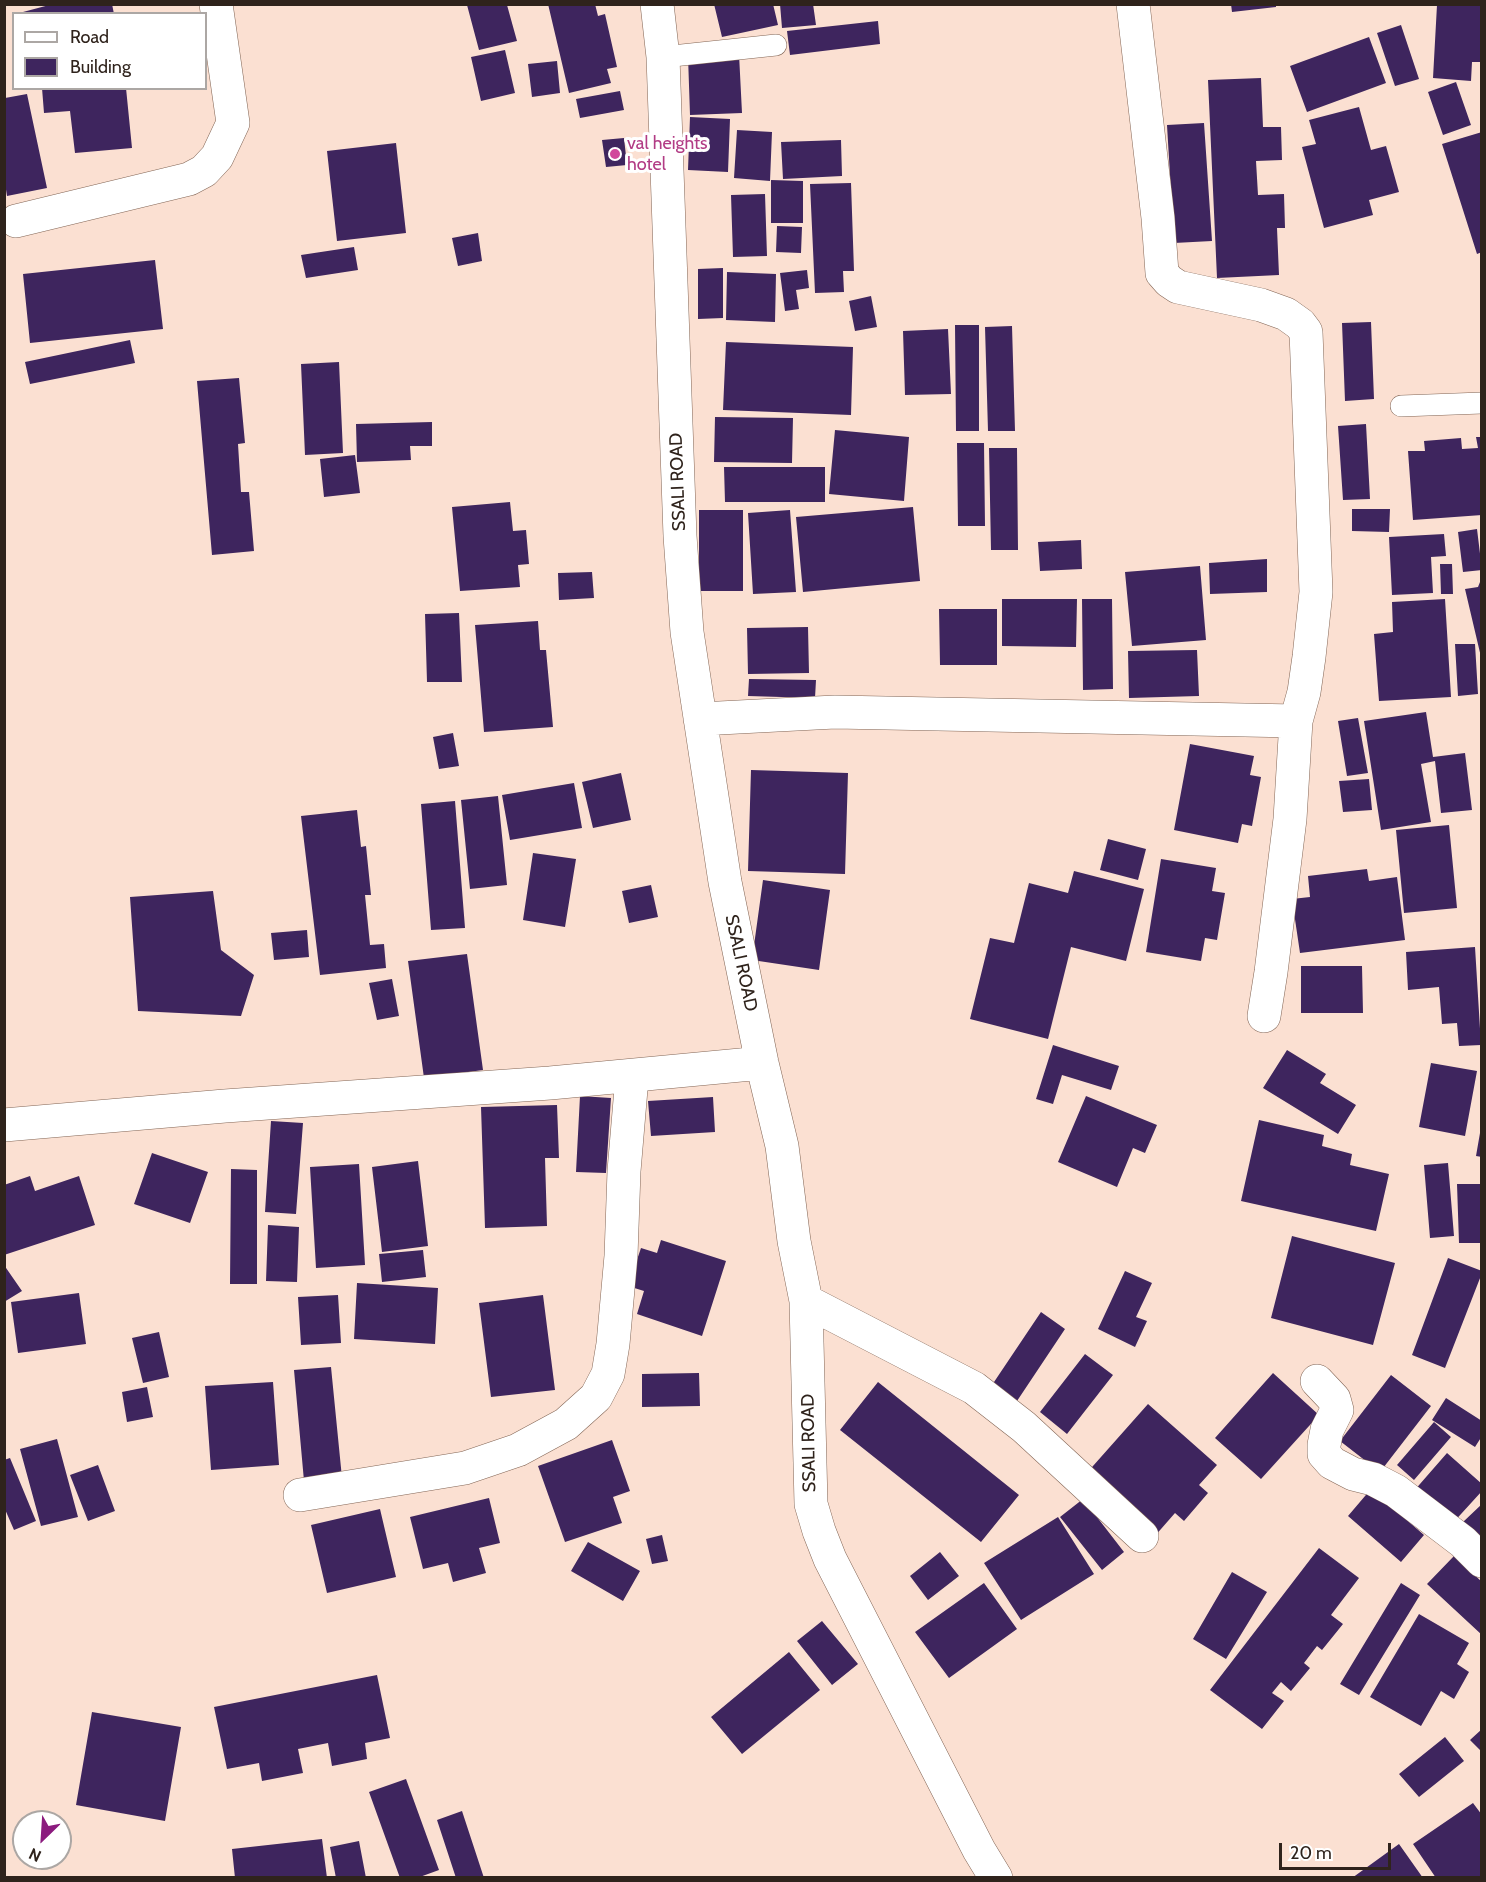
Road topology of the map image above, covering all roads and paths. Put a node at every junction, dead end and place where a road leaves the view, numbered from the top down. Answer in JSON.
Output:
{"nodes":[{"id":1,"x":216,"y":4,"type":"edge"},
{"id":2,"x":657,"y":4,"type":"edge"},
{"id":3,"x":1133,"y":4,"type":"edge"},
{"id":4,"x":776,"y":45,"type":"dead end"},
{"id":5,"x":663,"y":57,"type":"junction"},
{"id":6,"x":16,"y":221,"type":"dead end"},
{"id":7,"x":1482,"y":403,"type":"edge"},
{"id":8,"x":1401,"y":406,"type":"dead end"},
{"id":9,"x":700,"y":719,"type":"junction"},
{"id":10,"x":1296,"y":721,"type":"junction"},
{"id":11,"x":1264,"y":1016,"type":"dead end"},
{"id":12,"x":762,"y":1063,"type":"junction"},
{"id":13,"x":632,"y":1077,"type":"junction"},
{"id":14,"x":4,"y":1125,"type":"edge"},
{"id":15,"x":806,"y":1301,"type":"junction"},
{"id":16,"x":1317,"y":1381,"type":"dead end"},
{"id":17,"x":300,"y":1495,"type":"dead end"},
{"id":18,"x":1142,"y":1536,"type":"dead end"},
{"id":19,"x":1482,"y":1561,"type":"edge"},
{"id":20,"x":996,"y":1878,"type":"edge"}],
"edges":[{"from":1,"to":6,"type":"street"},
{"from":2,"to":5,"type":"street","name":"SSALI ROAD"},
{"from":3,"to":10,"type":"street"},
{"from":4,"to":5,"type":"lane"},
{"from":5,"to":9,"type":"street","name":"SSALI ROAD"},
{"from":7,"to":8,"type":"lane"},
{"from":9,"to":10,"type":"street"},
{"from":9,"to":12,"type":"street","name":"SSALI ROAD"},
{"from":10,"to":11,"type":"street"},
{"from":12,"to":13,"type":"street"},
{"from":12,"to":15,"type":"street","name":"SSALI ROAD"},
{"from":13,"to":14,"type":"street"},
{"from":13,"to":17,"type":"street"},
{"from":15,"to":18,"type":"street"},
{"from":15,"to":20,"type":"street","name":"SSALI ROAD"},
{"from":16,"to":19,"type":"street"}]}
